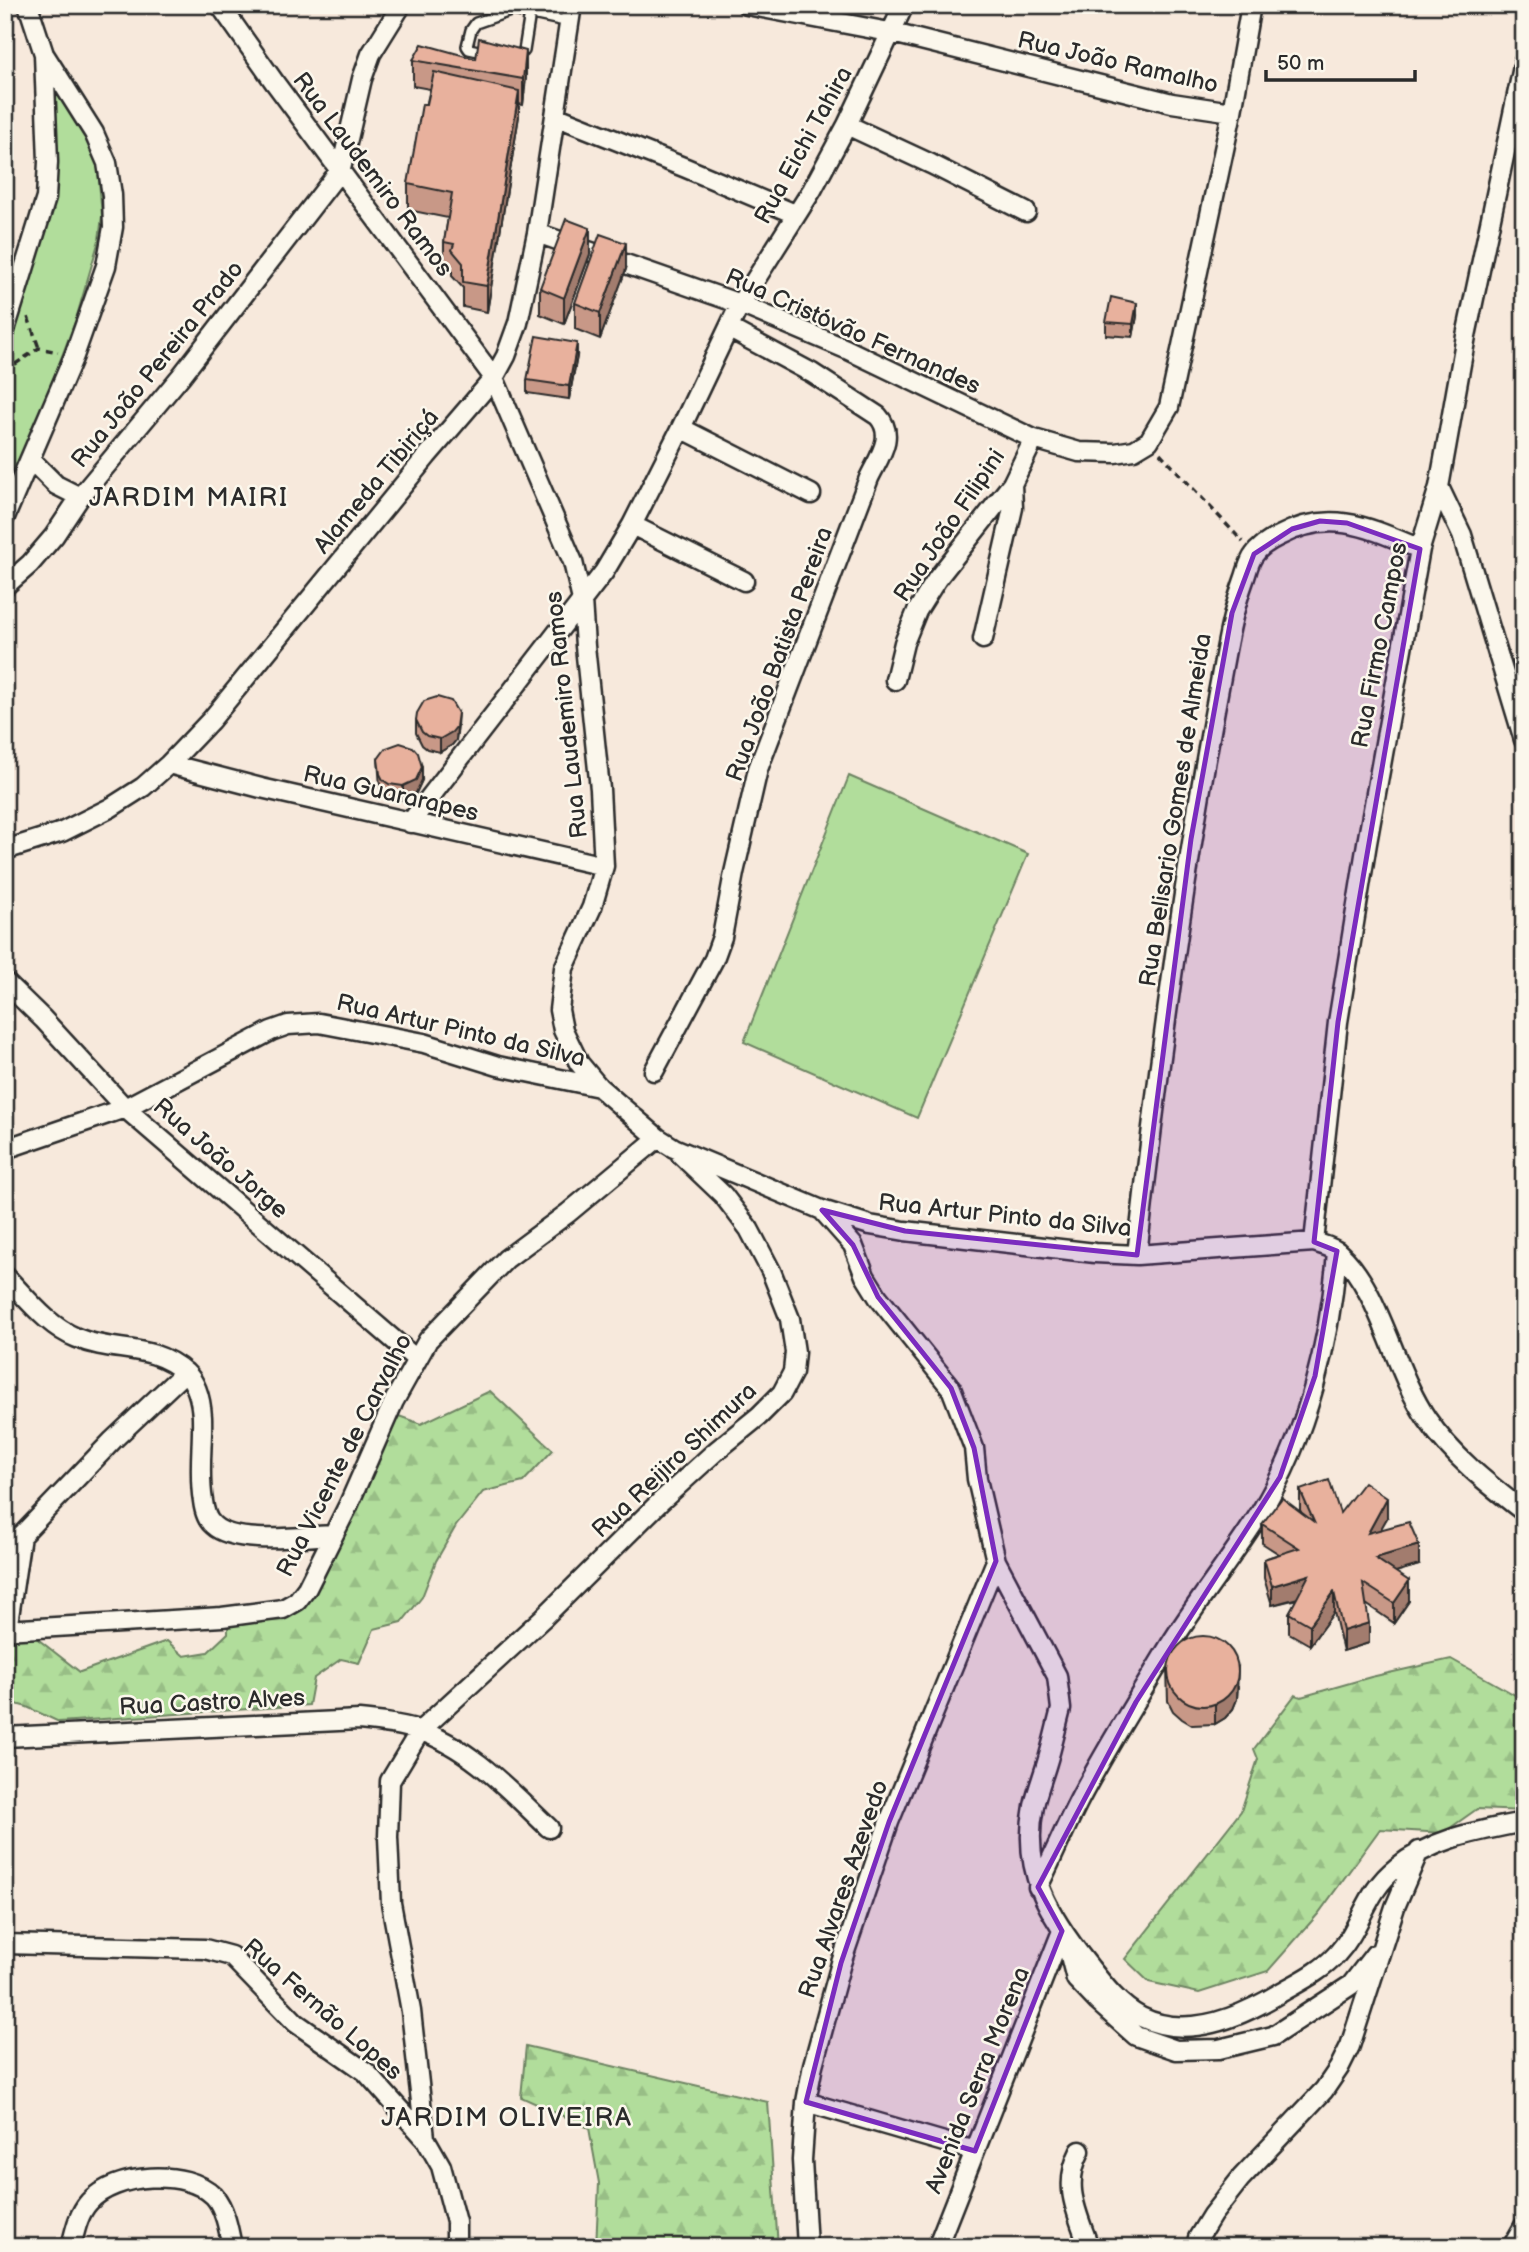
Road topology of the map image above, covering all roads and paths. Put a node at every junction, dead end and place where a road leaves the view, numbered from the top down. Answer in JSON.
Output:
{"nodes":[{"id":1,"x":28,"y":5,"type":"edge"},
{"id":2,"x":220,"y":5,"type":"edge"},
{"id":3,"x":747,"y":5,"type":"edge"},
{"id":4,"x":904,"y":5,"type":"edge"},
{"id":5,"x":1251,"y":5,"type":"edge"},
{"id":6,"x":401,"y":6,"type":"edge"},
{"id":7,"x":530,"y":13,"type":"junction"},
{"id":8,"x":571,"y":14,"type":"edge"},
{"id":9,"x":889,"y":32,"type":"junction"},
{"id":10,"x":44,"y":54,"type":"junction"},
{"id":11,"x":1524,"y":62,"type":"edge"},
{"id":12,"x":1232,"y":112,"type":"junction"},
{"id":13,"x":555,"y":116,"type":"junction"},
{"id":14,"x":847,"y":125,"type":"junction"},
{"id":15,"x":341,"y":169,"type":"junction"},
{"id":16,"x":1026,"y":212,"type":"dead end"},
{"id":17,"x":796,"y":214,"type":"junction"},
{"id":18,"x":537,"y":233,"type":"junction"},
{"id":19,"x":740,"y":304,"type":"junction"},
{"id":20,"x":730,"y":329,"type":"junction"},
{"id":21,"x":5,"y":330,"type":"edge"},
{"id":22,"x":39,"y":348,"type":"dead end"},
{"id":23,"x":5,"y":371,"type":"edge"},
{"id":24,"x":494,"y":378,"type":"junction"},
{"id":25,"x":681,"y":428,"type":"junction"},
{"id":26,"x":1034,"y":439,"type":"junction"},
{"id":27,"x":1149,"y":441,"type":"junction"},
{"id":28,"x":31,"y":460,"type":"junction"},
{"id":29,"x":1012,"y":484,"type":"junction"},
{"id":30,"x":1439,"y":486,"type":"junction"},
{"id":31,"x":811,"y":494,"type":"dead end"},
{"id":32,"x":80,"y":497,"type":"junction"},
{"id":33,"x":5,"y":517,"type":"edge"},
{"id":34,"x":632,"y":525,"type":"junction"},
{"id":35,"x":1420,"y":549,"type":"junction"},
{"id":36,"x":1254,"y":554,"type":"junction"},
{"id":37,"x":744,"y":581,"type":"dead end"},
{"id":38,"x":5,"y":586,"type":"edge"},
{"id":39,"x":582,"y":600,"type":"junction"},
{"id":40,"x":983,"y":639,"type":"dead end"},
{"id":41,"x":895,"y":680,"type":"dead end"},
{"id":42,"x":1524,"y":740,"type":"edge"},
{"id":43,"x":169,"y":764,"type":"junction"},
{"id":44,"x":410,"y":823,"type":"junction"},
{"id":45,"x":5,"y":850,"type":"edge"},
{"id":46,"x":604,"y":866,"type":"junction"},
{"id":47,"x":5,"y":982,"type":"edge"},
{"id":48,"x":654,"y":1071,"type":"dead end"},
{"id":49,"x":599,"y":1087,"type":"junction"},
{"id":50,"x":125,"y":1108,"type":"junction"},
{"id":51,"x":666,"y":1143,"type":"junction"},
{"id":52,"x":5,"y":1149,"type":"edge"},
{"id":53,"x":822,"y":1210,"type":"junction"},
{"id":54,"x":1314,"y":1242,"type":"junction"},
{"id":55,"x":1337,"y":1251,"type":"junction"},
{"id":56,"x":1137,"y":1255,"type":"junction"},
{"id":57,"x":5,"y":1276,"type":"edge"},
{"id":58,"x":416,"y":1359,"type":"junction"},
{"id":59,"x":185,"y":1372,"type":"junction"},
{"id":60,"x":1524,"y":1512,"type":"edge"},
{"id":61,"x":332,"y":1535,"type":"junction"},
{"id":62,"x":996,"y":1561,"type":"junction"},
{"id":63,"x":6,"y":1630,"type":"edge"},
{"id":64,"x":420,"y":1731,"type":"junction"},
{"id":65,"x":5,"y":1737,"type":"edge"},
{"id":66,"x":1524,"y":1822,"type":"edge"},
{"id":67,"x":550,"y":1828,"type":"dead end"},
{"id":68,"x":1419,"y":1851,"type":"junction"},
{"id":69,"x":1038,"y":1887,"type":"junction"},
{"id":70,"x":1063,"y":1932,"type":"junction"},
{"id":71,"x":1383,"y":1943,"type":"junction"},
{"id":72,"x":5,"y":1944,"type":"edge"},
{"id":73,"x":806,"y":2102,"type":"junction"},
{"id":74,"x":425,"y":2138,"type":"junction"},
{"id":75,"x":975,"y":2151,"type":"junction"},
{"id":76,"x":1080,"y":2151,"type":"dead end"},
{"id":77,"x":1524,"y":2226,"type":"edge"},
{"id":78,"x":71,"y":2247,"type":"edge"},
{"id":79,"x":232,"y":2247,"type":"edge"},
{"id":80,"x":456,"y":2247,"type":"edge"},
{"id":81,"x":807,"y":2247,"type":"edge"},
{"id":82,"x":937,"y":2247,"type":"edge"},
{"id":83,"x":1089,"y":2247,"type":"edge"},
{"id":84,"x":1196,"y":2247,"type":"edge"},
{"id":85,"x":1512,"y":2247,"type":"edge"}],
"edges":[{"from":1,"to":10,"type":"street"},
{"from":2,"to":15,"type":"street","name":"Rua Laudemiro Ramos"},
{"from":3,"to":9,"type":"street","name":"Rua João Ramalho"},
{"from":4,"to":9,"type":"street","name":"Rua Eichi Tahira"},
{"from":5,"to":12,"type":"street"},
{"from":6,"to":15,"type":"street"},
{"from":7,"to":7,"type":"lane"},
{"from":7,"to":8,"type":"lane"},
{"from":8,"to":13,"type":"street","name":"Alameda Tibiriçá"},
{"from":9,"to":12,"type":"street","name":"Rua João Ramalho"},
{"from":9,"to":14,"type":"street","name":"Rua Eichi Tahira"},
{"from":10,"to":21,"type":"street"},
{"from":10,"to":28,"type":"street"},
{"from":11,"to":30,"type":"street","name":"Rua Firmo Campos"},
{"from":12,"to":27,"type":"street"},
{"from":13,"to":17,"type":"street"},
{"from":13,"to":18,"type":"street","name":"Alameda Tibiriçá"},
{"from":14,"to":16,"type":"street"},
{"from":14,"to":17,"type":"street","name":"Rua Eichi Tahira"},
{"from":15,"to":24,"type":"street","name":"Rua Laudemiro Ramos"},
{"from":15,"to":32,"type":"street","name":"Rua João Pereira Prado"},
{"from":17,"to":19,"type":"street","name":"Rua Eichi Tahira"},
{"from":18,"to":19,"type":"street","name":"Rua Cristóvão Fernandes"},
{"from":18,"to":24,"type":"street","name":"Alameda Tibiriçá"},
{"from":19,"to":20,"type":"street","name":"Rua Eichi Tahira"},
{"from":19,"to":26,"type":"street","name":"Rua Cristóvão Fernandes"},
{"from":20,"to":25,"type":"street","name":"Rua Eichi Tahira"},
{"from":20,"to":48,"type":"street","name":"Rua João Batista Pereira"},
{"from":22,"to":23,"type":"path"},
{"from":24,"to":39,"type":"street","name":"Rua Laudemiro Ramos"},
{"from":24,"to":43,"type":"street","name":"Alameda Tibiriçá"},
{"from":25,"to":31,"type":"street"},
{"from":25,"to":34,"type":"street","name":"Rua Eichi Tahira"},
{"from":26,"to":27,"type":"street","name":"Rua Cristóvão Fernandes"},
{"from":26,"to":29,"type":"street","name":"Rua João Filipini"},
{"from":27,"to":36,"type":"path"},
{"from":28,"to":32,"type":"street"},
{"from":28,"to":33,"type":"street"},
{"from":29,"to":40,"type":"street"},
{"from":29,"to":41,"type":"street","name":"Rua João Filipini"},
{"from":30,"to":35,"type":"street","name":"Rua Firmo Campos"},
{"from":30,"to":42,"type":"street"},
{"from":32,"to":38,"type":"street","name":"Rua João Pereira Prado"},
{"from":34,"to":37,"type":"street"},
{"from":34,"to":39,"type":"street","name":"Rua Eichi Tahira"},
{"from":35,"to":36,"type":"street"},
{"from":35,"to":54,"type":"street","name":"Rua Firmo Campos"},
{"from":36,"to":56,"type":"street","name":"Rua Belisario Gomes de Almeida"},
{"from":39,"to":44,"type":"street","name":"Rua Eichi Tahira"},
{"from":39,"to":46,"type":"street","name":"Rua Laudemiro Ramos"},
{"from":43,"to":44,"type":"street","name":"Rua Guararapes"},
{"from":43,"to":45,"type":"street","name":"Alameda Tibiriçá"},
{"from":44,"to":46,"type":"street","name":"Rua Guararapes"},
{"from":46,"to":49,"type":"street","name":"Rua Laudemiro Ramos"},
{"from":47,"to":50,"type":"street","name":"Rua João Jorge"},
{"from":49,"to":50,"type":"street","name":"Rua Artur Pinto da Silva"},
{"from":49,"to":51,"type":"street","name":"Rua Artur Pinto da Silva"},
{"from":50,"to":52,"type":"street","name":"Rua Artur Pinto da Silva"},
{"from":50,"to":58,"type":"street","name":"Rua João Jorge"},
{"from":51,"to":53,"type":"street","name":"Rua Artur Pinto da Silva"},
{"from":51,"to":58,"type":"street","name":"Rua Vicente de Carvalho"},
{"from":51,"to":64,"type":"street","name":"Rua Reijiro Shimura"},
{"from":53,"to":56,"type":"street","name":"Rua Artur Pinto da Silva"},
{"from":53,"to":62,"type":"street"},
{"from":54,"to":55,"type":"street"},
{"from":54,"to":56,"type":"street","name":"Rua Artur Pinto da Silva"},
{"from":55,"to":60,"type":"street"},
{"from":55,"to":69,"type":"street"},
{"from":57,"to":59,"type":"street"},
{"from":58,"to":61,"type":"street","name":"Rua Vicente de Carvalho"},
{"from":59,"to":61,"type":"street"},
{"from":59,"to":63,"type":"street"},
{"from":61,"to":63,"type":"street","name":"Rua Vicente de Carvalho"},
{"from":62,"to":69,"type":"street"},
{"from":62,"to":73,"type":"street","name":"Rua Alvares Azevedo"},
{"from":64,"to":65,"type":"street","name":"Rua Castro Alves"},
{"from":64,"to":67,"type":"street","name":"Rua Castro Alves"},
{"from":64,"to":74,"type":"street","name":"Rua Reijiro Shimura"},
{"from":66,"to":68,"type":"street"},
{"from":68,"to":70,"type":"street"},
{"from":68,"to":71,"type":"street"},
{"from":69,"to":70,"type":"street"},
{"from":70,"to":71,"type":"street"},
{"from":70,"to":75,"type":"street","name":"Avenida Serra Morena"},
{"from":71,"to":84,"type":"street"},
{"from":72,"to":74,"type":"street","name":"Rua Fernão Lopes"},
{"from":73,"to":75,"type":"street"},
{"from":73,"to":81,"type":"street","name":"Rua Alvares Azevedo"},
{"from":74,"to":80,"type":"street"},
{"from":75,"to":82,"type":"street","name":"Avenida Serra Morena"},
{"from":76,"to":83,"type":"street"},
{"from":77,"to":85,"type":"street"},
{"from":78,"to":79,"type":"street"}]}
